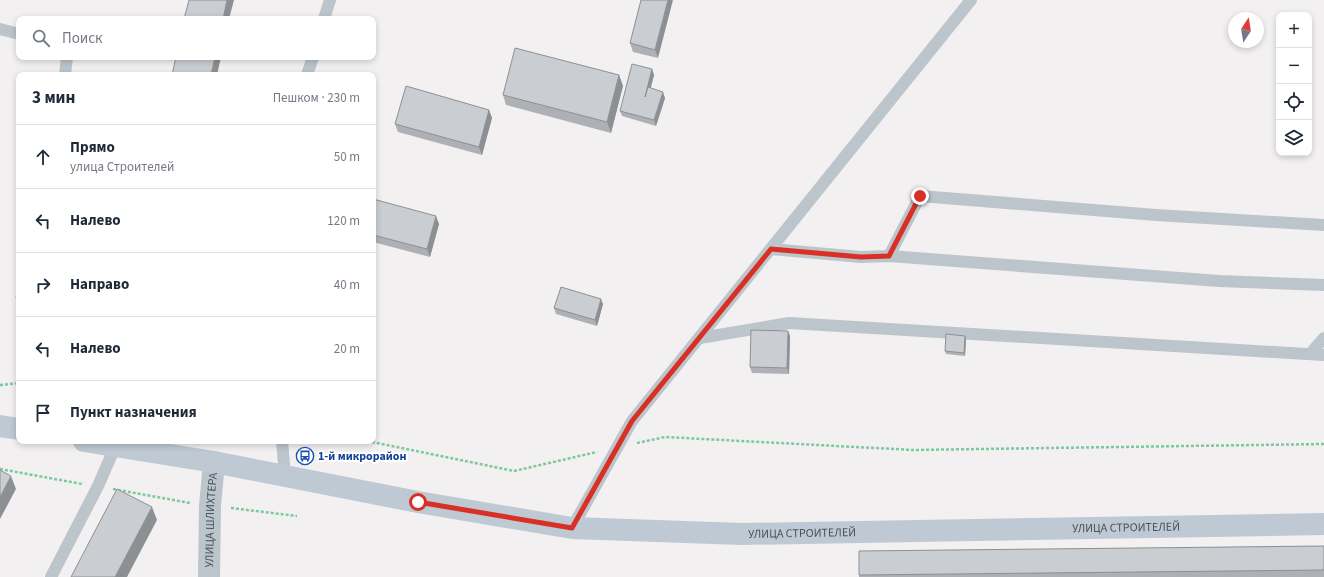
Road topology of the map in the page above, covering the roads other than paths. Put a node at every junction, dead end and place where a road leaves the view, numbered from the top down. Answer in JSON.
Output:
{"nodes":[{"id":1,"x":330,"y":0,"type":"edge"},
{"id":2,"x":972,"y":0,"type":"edge"},
{"id":3,"x":325,"y":16,"type":"edge"},
{"id":4,"x":0,"y":29,"type":"edge"},
{"id":5,"x":16,"y":33,"type":"edge"},
{"id":6,"x":68,"y":60,"type":"edge"},
{"id":7,"x":312,"y":60,"type":"edge"},
{"id":8,"x":66,"y":72,"type":"edge"},
{"id":9,"x":308,"y":72,"type":"edge"},
{"id":10,"x":1324,"y":225,"type":"edge"},
{"id":11,"x":771,"y":249,"type":"junction"},
{"id":12,"x":889,"y":256,"type":"junction"},
{"id":13,"x":1324,"y":285,"type":"edge"},
{"id":14,"x":700,"y":338,"type":"junction"},
{"id":15,"x":1324,"y":338,"type":"edge"},
{"id":16,"x":1310,"y":354,"type":"junction"},
{"id":17,"x":1324,"y":355,"type":"edge"},
{"id":18,"x":0,"y":426,"type":"edge"},
{"id":19,"x":16,"y":429,"type":"edge"},
{"id":20,"x":100,"y":444,"type":"edge"},
{"id":21,"x":282,"y":444,"type":"edge"},
{"id":22,"x":115,"y":447,"type":"junction"},
{"id":23,"x":214,"y":462,"type":"junction"},
{"id":24,"x":285,"y":476,"type":"junction"},
{"id":25,"x":1324,"y":524,"type":"edge"},
{"id":26,"x":572,"y":528,"type":"junction"},
{"id":27,"x":51,"y":577,"type":"edge"},
{"id":28,"x":209,"y":577,"type":"edge"}],
"edges":[{"from":1,"to":3,"type":"lane"},
{"from":2,"to":11,"type":"lane"},
{"from":4,"to":5,"type":"lane"},
{"from":6,"to":8,"type":"lane"},
{"from":7,"to":9,"type":"lane"},
{"from":10,"to":12,"type":"lane"},
{"from":11,"to":12,"type":"lane"},
{"from":11,"to":14,"type":"lane"},
{"from":12,"to":13,"type":"lane"},
{"from":14,"to":16,"type":"lane"},
{"from":14,"to":26,"type":"lane"},
{"from":15,"to":16,"type":"lane"},
{"from":16,"to":17,"type":"lane"},
{"from":18,"to":19,"type":"street"},
{"from":20,"to":22,"type":"street"},
{"from":21,"to":24,"type":"lane"},
{"from":22,"to":23,"type":"street"},
{"from":22,"to":27,"type":"lane"},
{"from":23,"to":24,"type":"street","name":"УЛИЦА СТРОИТЕЛЕЙ"},
{"from":23,"to":28,"type":"street","name":"УЛИЦА ШЛИХТЕРА"},
{"from":24,"to":26,"type":"street","name":"УЛИЦА СТРОИТЕЛЕЙ"},
{"from":25,"to":26,"type":"street","name":"УЛИЦА СТРОИТЕЛЕЙ"}]}
